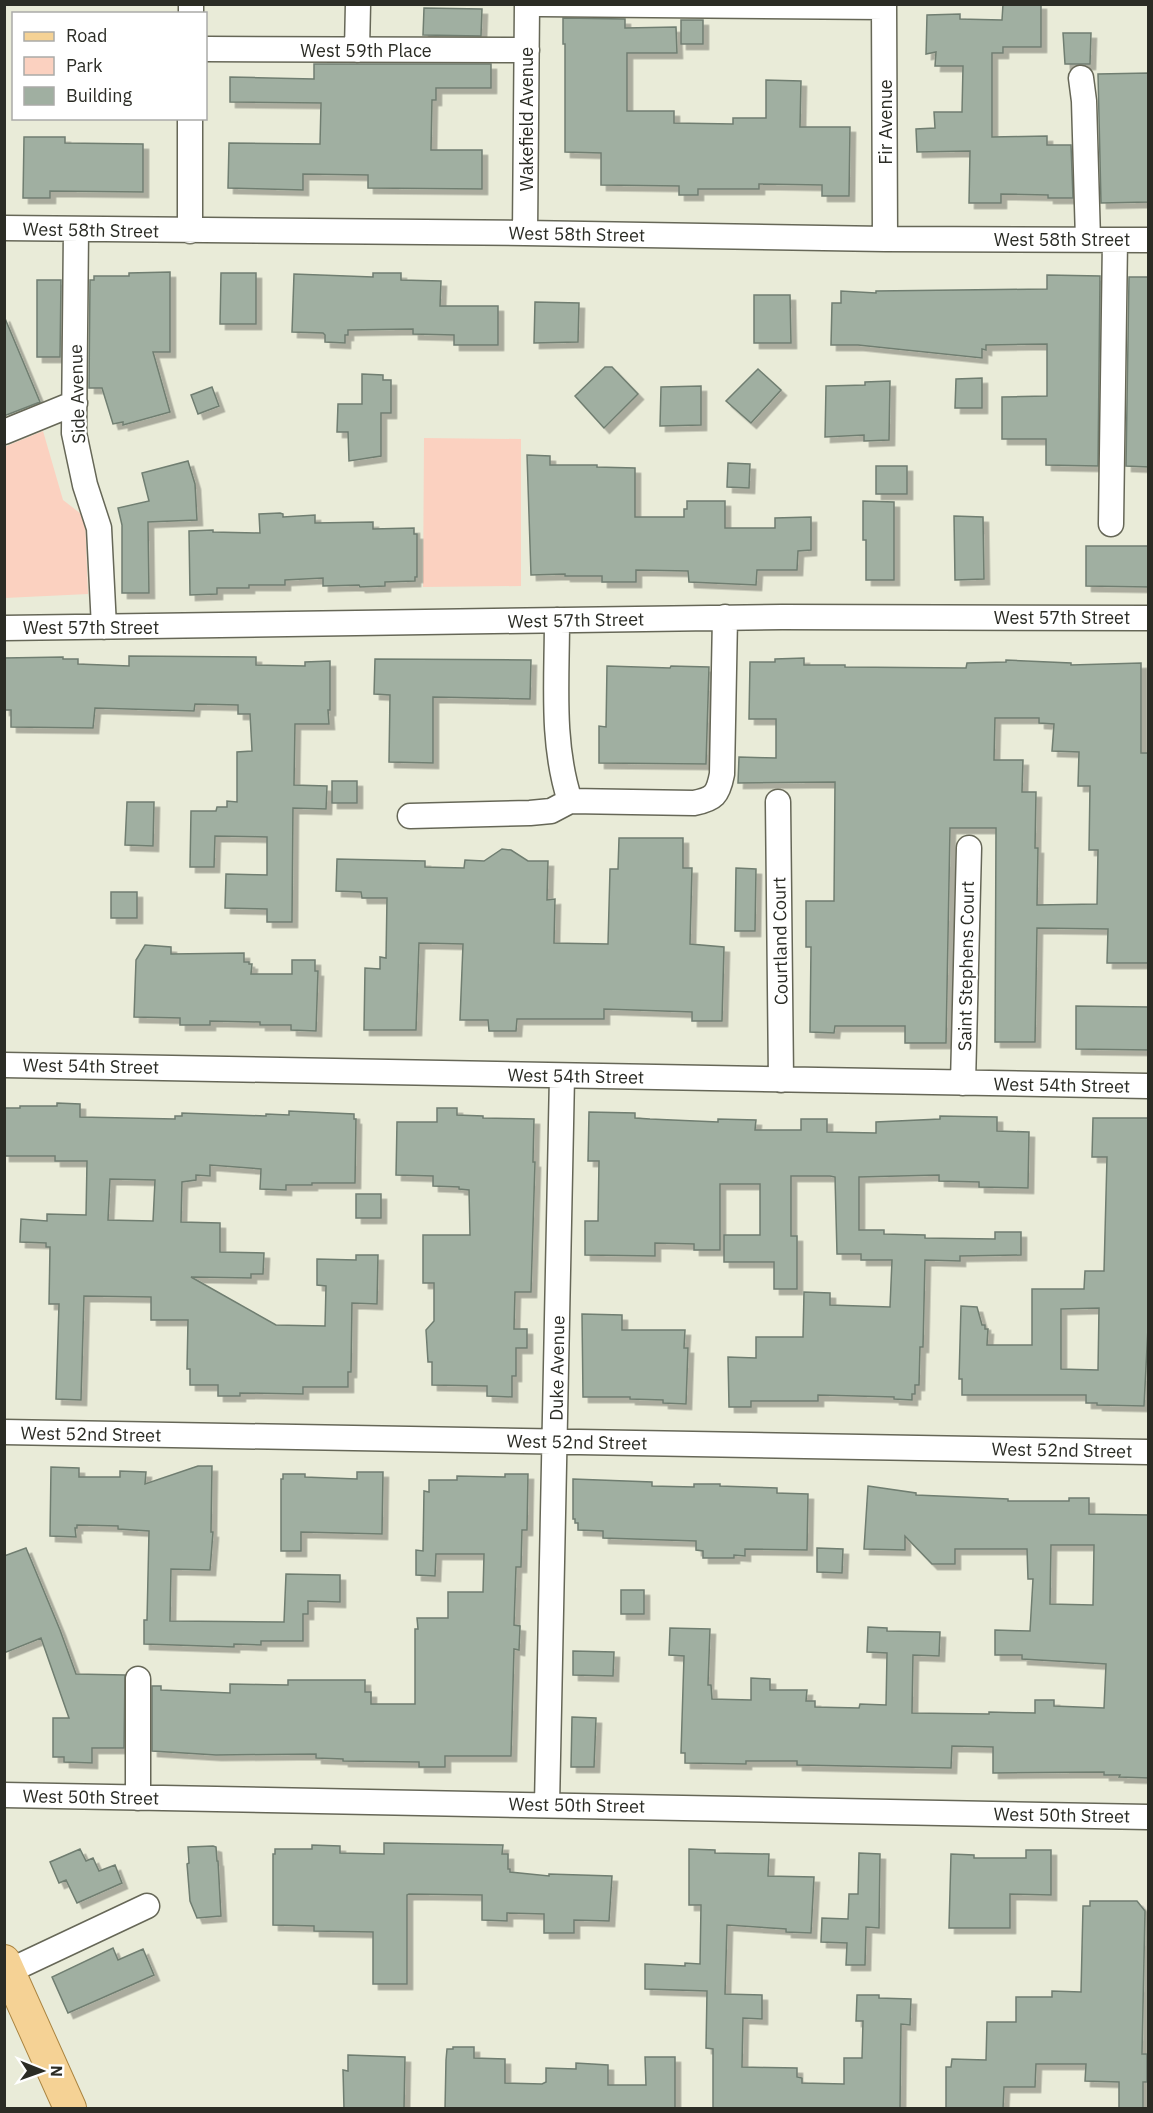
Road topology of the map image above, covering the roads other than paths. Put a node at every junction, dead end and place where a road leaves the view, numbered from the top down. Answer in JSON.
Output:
{"nodes":[{"id":1,"x":358,"y":4,"type":"edge"},
{"id":2,"x":526,"y":4,"type":"edge"},
{"id":3,"x":541,"y":4,"type":"edge"},
{"id":4,"x":708,"y":5,"type":"edge"},
{"id":5,"x":884,"y":6,"type":"edge"},
{"id":6,"x":207,"y":49,"type":"edge"},
{"id":7,"x":357,"y":50,"type":"junction"},
{"id":8,"x":526,"y":50,"type":"junction"},
{"id":9,"x":1081,"y":78,"type":"dead end"},
{"id":10,"x":190,"y":120,"type":"edge"},
{"id":11,"x":4,"y":228,"type":"edge"},
{"id":12,"x":76,"y":229,"type":"junction"},
{"id":13,"x":190,"y":231,"type":"junction"},
{"id":14,"x":525,"y":232,"type":"junction"},
{"id":15,"x":885,"y":239,"type":"junction"},
{"id":16,"x":1088,"y":240,"type":"junction"},
{"id":17,"x":1115,"y":240,"type":"junction"},
{"id":18,"x":1149,"y":240,"type":"edge"},
{"id":19,"x":75,"y":403,"type":"junction"},
{"id":20,"x":4,"y":432,"type":"edge"},
{"id":21,"x":1111,"y":524,"type":"dead end"},
{"id":22,"x":725,"y":617,"type":"junction"},
{"id":23,"x":1149,"y":618,"type":"edge"},
{"id":24,"x":557,"y":620,"type":"junction"},
{"id":25,"x":104,"y":627,"type":"junction"},
{"id":26,"x":4,"y":628,"type":"edge"},
{"id":27,"x":570,"y":801,"type":"junction"},
{"id":28,"x":778,"y":802,"type":"dead end"},
{"id":29,"x":410,"y":816,"type":"dead end"},
{"id":30,"x":969,"y":848,"type":"dead end"},
{"id":31,"x":4,"y":1065,"type":"edge"},
{"id":32,"x":562,"y":1076,"type":"junction"},
{"id":33,"x":781,"y":1080,"type":"junction"},
{"id":34,"x":963,"y":1083,"type":"junction"},
{"id":35,"x":1149,"y":1086,"type":"edge"},
{"id":36,"x":4,"y":1432,"type":"edge"},
{"id":37,"x":556,"y":1442,"type":"junction"},
{"id":38,"x":1149,"y":1452,"type":"edge"},
{"id":39,"x":138,"y":1679,"type":"dead end"},
{"id":40,"x":4,"y":1795,"type":"edge"},
{"id":41,"x":138,"y":1798,"type":"junction"},
{"id":42,"x":547,"y":1805,"type":"junction"},
{"id":43,"x":1149,"y":1817,"type":"edge"},
{"id":44,"x":147,"y":1906,"type":"dead end"},
{"id":45,"x":7,"y":1966,"type":"edge"},
{"id":46,"x":70,"y":2109,"type":"edge"}],
"edges":[{"from":1,"to":7,"type":"street"},
{"from":2,"to":8,"type":"street","name":"Wakefield Avenue"},
{"from":3,"to":4,"type":"street"},
{"from":4,"to":5,"type":"street"},
{"from":5,"to":15,"type":"street","name":"Fir Avenue"},
{"from":6,"to":7,"type":"street","name":"West 59th Place"},
{"from":7,"to":8,"type":"street","name":"West 59th Place"},
{"from":8,"to":14,"type":"street","name":"Wakefield Avenue"},
{"from":9,"to":16,"type":"street"},
{"from":10,"to":13,"type":"street"},
{"from":11,"to":12,"type":"street","name":"West 58th Street"},
{"from":12,"to":13,"type":"street","name":"West 58th Street"},
{"from":12,"to":19,"type":"street","name":"Side Avenue"},
{"from":13,"to":14,"type":"street","name":"West 58th Street"},
{"from":14,"to":15,"type":"street","name":"West 58th Street"},
{"from":15,"to":16,"type":"street","name":"West 58th Street"},
{"from":16,"to":17,"type":"street","name":"West 58th Street"},
{"from":17,"to":18,"type":"street","name":"West 58th Street"},
{"from":17,"to":21,"type":"street"},
{"from":19,"to":20,"type":"street"},
{"from":19,"to":25,"type":"street","name":"Side Avenue"},
{"from":22,"to":23,"type":"street","name":"West 57th Street"},
{"from":22,"to":24,"type":"street","name":"West 57th Street"},
{"from":22,"to":27,"type":"street"},
{"from":24,"to":25,"type":"street","name":"West 57th Street"},
{"from":24,"to":27,"type":"street"},
{"from":25,"to":26,"type":"street","name":"West 57th Street"},
{"from":27,"to":29,"type":"street"},
{"from":28,"to":33,"type":"street","name":"Courtland Court"},
{"from":30,"to":34,"type":"street","name":"Saint Stephens Court"},
{"from":31,"to":32,"type":"street","name":"West 54th Street"},
{"from":32,"to":33,"type":"street","name":"West 54th Street"},
{"from":32,"to":37,"type":"street","name":"Duke Avenue"},
{"from":33,"to":34,"type":"street","name":"West 54th Street"},
{"from":34,"to":35,"type":"street","name":"West 54th Street"},
{"from":36,"to":37,"type":"street","name":"West 52nd Street"},
{"from":37,"to":38,"type":"street","name":"West 52nd Street"},
{"from":37,"to":42,"type":"street","name":"Duke Avenue"},
{"from":39,"to":41,"type":"street"},
{"from":40,"to":41,"type":"street","name":"West 50th Street"},
{"from":41,"to":42,"type":"street","name":"West 50th Street"},
{"from":42,"to":43,"type":"street","name":"West 50th Street"},
{"from":44,"to":45,"type":"street"},
{"from":45,"to":46,"type":"main road"}]}
